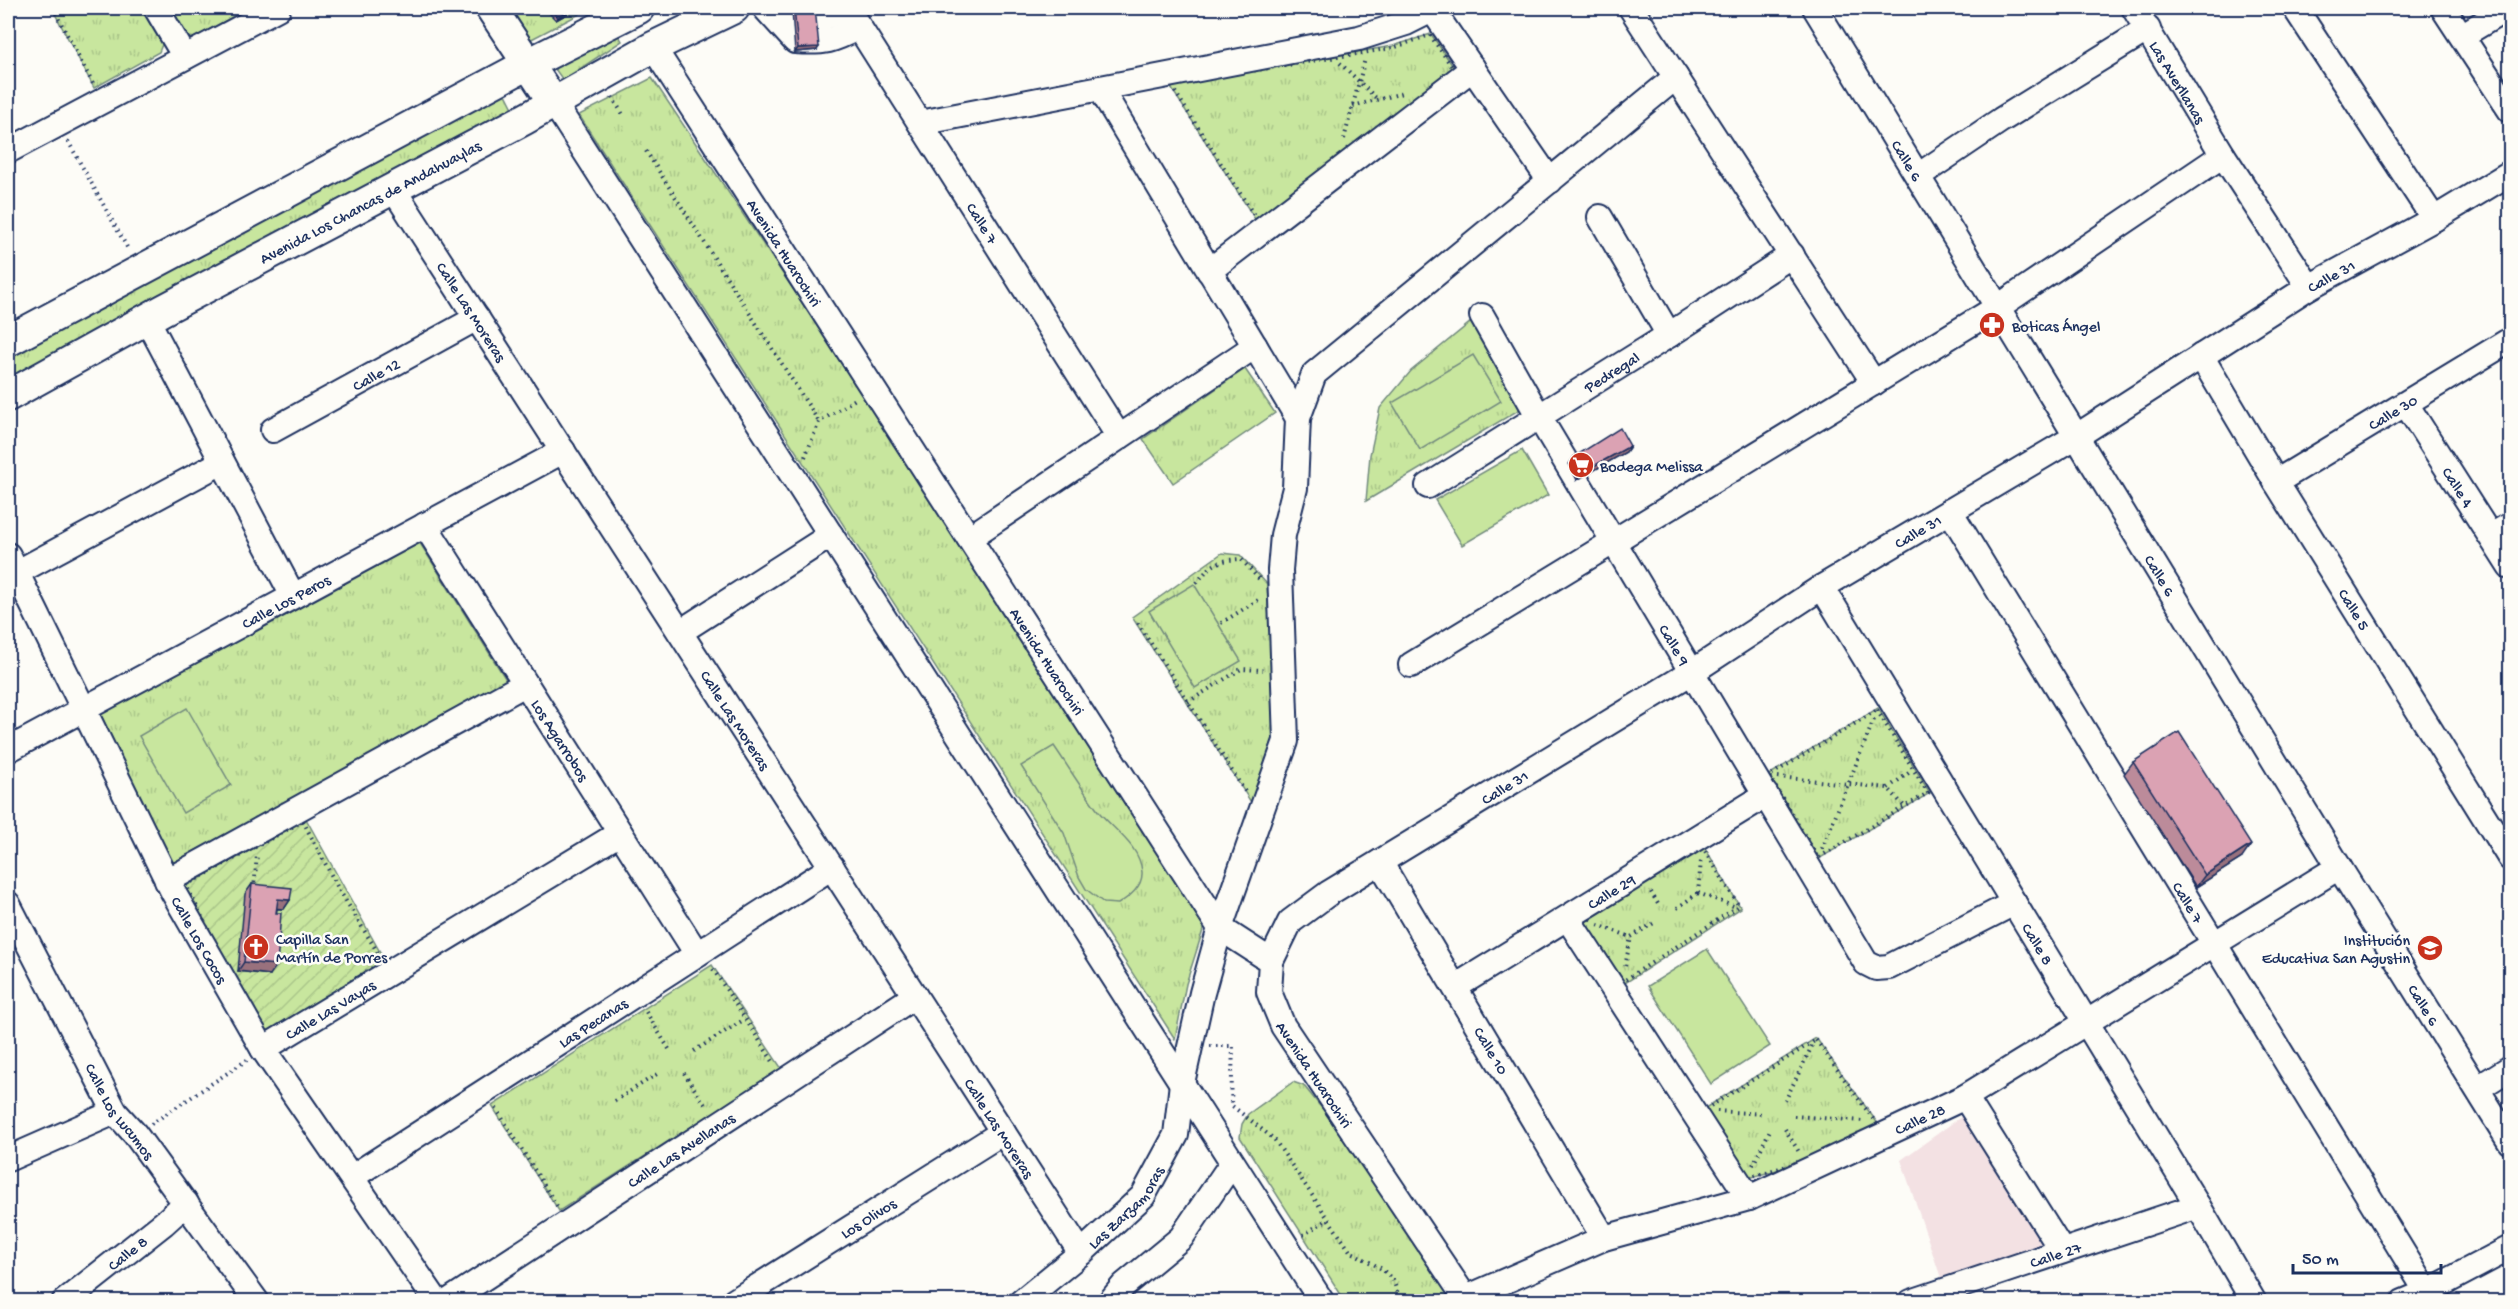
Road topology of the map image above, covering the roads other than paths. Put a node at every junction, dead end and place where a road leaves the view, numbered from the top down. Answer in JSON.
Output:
{"nodes":[{"id":1,"x":156,"y":8,"type":"edge"},
{"id":2,"x":278,"y":8,"type":"edge"},
{"id":3,"x":491,"y":8,"type":"edge"},
{"id":4,"x":734,"y":8,"type":"edge"},
{"id":5,"x":1432,"y":8,"type":"edge"},
{"id":6,"x":1631,"y":8,"type":"edge"},
{"id":7,"x":1815,"y":8,"type":"edge"},
{"id":8,"x":2134,"y":8,"type":"edge"},
{"id":9,"x":2295,"y":8,"type":"edge"},
{"id":10,"x":2443,"y":8,"type":"edge"},
{"id":11,"x":2508,"y":8,"type":"edge"},
{"id":12,"x":632,"y":9,"type":"edge"},
{"id":13,"x":768,"y":11,"type":"edge"},
{"id":14,"x":851,"y":14,"type":"edge"},
{"id":15,"x":2148,"y":29,"type":"junction"},
{"id":16,"x":2463,"y":35,"type":"junction"},
{"id":17,"x":653,"y":46,"type":"junction"},
{"id":18,"x":185,"y":57,"type":"junction"},
{"id":19,"x":528,"y":64,"type":"junction"},
{"id":20,"x":1473,"y":68,"type":"junction"},
{"id":21,"x":1676,"y":77,"type":"junction"},
{"id":22,"x":1100,"y":88,"type":"junction"},
{"id":23,"x":554,"y":103,"type":"junction"},
{"id":24,"x":2511,"y":110,"type":"edge"},
{"id":25,"x":920,"y":123,"type":"junction"},
{"id":26,"x":8,"y":152,"type":"edge"},
{"id":27,"x":2223,"y":156,"type":"junction"},
{"id":28,"x":2511,"y":173,"type":"edge"},
{"id":29,"x":1918,"y":176,"type":"junction"},
{"id":30,"x":1550,"y":181,"type":"junction"},
{"id":31,"x":392,"y":187,"type":"junction"},
{"id":32,"x":1600,"y":217,"type":"dead end"},
{"id":33,"x":2434,"y":219,"type":"junction"},
{"id":34,"x":1792,"y":255,"type":"junction"},
{"id":35,"x":1209,"y":271,"type":"junction"},
{"id":36,"x":2309,"y":287,"type":"junction"},
{"id":37,"x":1998,"y":307,"type":"junction"},
{"id":38,"x":1482,"y":316,"type":"dead end"},
{"id":39,"x":477,"y":318,"type":"junction"},
{"id":40,"x":147,"y":319,"type":"junction"},
{"id":41,"x":1669,"y":335,"type":"junction"},
{"id":42,"x":2511,"y":340,"type":"edge"},
{"id":43,"x":8,"y":341,"type":"edge"},
{"id":44,"x":1255,"y":346,"type":"junction"},
{"id":45,"x":2201,"y":356,"type":"junction"},
{"id":46,"x":1874,"y":383,"type":"junction"},
{"id":47,"x":8,"y":396,"type":"edge"},
{"id":48,"x":2406,"y":404,"type":"junction"},
{"id":49,"x":1539,"y":417,"type":"junction"},
{"id":50,"x":1298,"y":418,"type":"junction"},
{"id":51,"x":273,"y":430,"type":"dead end"},
{"id":52,"x":2077,"y":436,"type":"junction"},
{"id":53,"x":1119,"y":437,"type":"junction"},
{"id":54,"x":563,"y":451,"type":"junction"},
{"id":55,"x":222,"y":462,"type":"junction"},
{"id":56,"x":2277,"y":482,"type":"junction"},
{"id":57,"x":1428,"y":486,"type":"dead end"},
{"id":58,"x":1950,"y":511,"type":"junction"},
{"id":59,"x":425,"y":525,"type":"junction"},
{"id":60,"x":2501,"y":531,"type":"edge"},
{"id":61,"x":831,"y":535,"type":"junction"},
{"id":62,"x":969,"y":538,"type":"junction"},
{"id":63,"x":1614,"y":542,"type":"junction"},
{"id":64,"x":12,"y":564,"type":"edge"},
{"id":65,"x":2511,"y":567,"type":"edge"},
{"id":66,"x":1822,"y":587,"type":"junction"},
{"id":67,"x":293,"y":596,"type":"junction"},
{"id":68,"x":680,"y":632,"type":"junction"},
{"id":69,"x":1411,"y":665,"type":"dead end"},
{"id":70,"x":1692,"y":672,"type":"junction"},
{"id":71,"x":525,"y":684,"type":"junction"},
{"id":72,"x":84,"y":709,"type":"junction"},
{"id":73,"x":8,"y":750,"type":"edge"},
{"id":74,"x":1765,"y":785,"type":"junction"},
{"id":75,"x":620,"y":833,"type":"junction"},
{"id":76,"x":2511,"y":858,"type":"edge"},
{"id":77,"x":1380,"y":862,"type":"junction"},
{"id":78,"x":832,"y":867,"type":"junction"},
{"id":79,"x":2339,"y":867,"type":"junction"},
{"id":80,"x":167,"y":881,"type":"junction"},
{"id":81,"x":2014,"y":903,"type":"junction"},
{"id":82,"x":8,"y":904,"type":"edge"},
{"id":83,"x":1577,"y":920,"type":"junction"},
{"id":84,"x":1220,"y":928,"type":"junction"},
{"id":85,"x":2215,"y":944,"type":"junction"},
{"id":86,"x":704,"y":961,"type":"junction"},
{"id":87,"x":1271,"y":961,"type":"junction"},
{"id":88,"x":1455,"y":987,"type":"junction"},
{"id":89,"x":915,"y":996,"type":"junction"},
{"id":90,"x":2086,"y":1022,"type":"junction"},
{"id":91,"x":263,"y":1049,"type":"junction"},
{"id":92,"x":2511,"y":1068,"type":"edge"},
{"id":93,"x":1182,"y":1083,"type":"junction"},
{"id":94,"x":2478,"y":1088,"type":"junction"},
{"id":95,"x":1965,"y":1097,"type":"junction"},
{"id":96,"x":115,"y":1112,"type":"junction"},
{"id":97,"x":1003,"y":1132,"type":"junction"},
{"id":98,"x":2511,"y":1143,"type":"edge"},
{"id":99,"x":8,"y":1159,"type":"edge"},
{"id":100,"x":1232,"y":1163,"type":"junction"},
{"id":101,"x":352,"y":1177,"type":"junction"},
{"id":102,"x":1748,"y":1187,"type":"junction"},
{"id":103,"x":186,"y":1203,"type":"junction"},
{"id":104,"x":2198,"y":1206,"type":"junction"},
{"id":105,"x":1605,"y":1238,"type":"junction"},
{"id":106,"x":2511,"y":1248,"type":"edge"},
{"id":107,"x":2062,"y":1251,"type":"junction"},
{"id":108,"x":1081,"y":1253,"type":"junction"},
{"id":109,"x":2427,"y":1292,"type":"junction"},
{"id":110,"x":1467,"y":1300,"type":"edge"},
{"id":111,"x":64,"y":1302,"type":"edge"},
{"id":112,"x":257,"y":1302,"type":"edge"},
{"id":113,"x":437,"y":1302,"type":"edge"},
{"id":114,"x":447,"y":1302,"type":"edge"},
{"id":115,"x":733,"y":1302,"type":"edge"},
{"id":116,"x":1021,"y":1302,"type":"edge"},
{"id":117,"x":1110,"y":1302,"type":"edge"},
{"id":118,"x":1322,"y":1302,"type":"edge"},
{"id":119,"x":1911,"y":1302,"type":"edge"},
{"id":120,"x":2254,"y":1302,"type":"edge"},
{"id":121,"x":2403,"y":1302,"type":"edge"}],
"edges":[{"from":1,"to":18,"type":"street"},
{"from":2,"to":18,"type":"street"},
{"from":3,"to":19,"type":"main road"},
{"from":4,"to":17,"type":"main road","name":"Avenida Los Chancas de Andahuaylas"},
{"from":5,"to":20,"type":"street"},
{"from":5,"to":22,"type":"street"},
{"from":6,"to":21,"type":"street"},
{"from":7,"to":29,"type":"street","name":"Calle 6"},
{"from":8,"to":15,"type":"street","name":"Las Averllanas"},
{"from":9,"to":33,"type":"street"},
{"from":10,"to":16,"type":"street"},
{"from":11,"to":16,"type":"street"},
{"from":12,"to":17,"type":"main road","name":"Avenida Huarochiri"},
{"from":12,"to":19,"type":"main road"},
{"from":13,"to":14,"type":"street"},
{"from":14,"to":25,"type":"street","name":"Calle 7"},
{"from":15,"to":27,"type":"street","name":"Las Averllanas"},
{"from":15,"to":29,"type":"street"},
{"from":16,"to":24,"type":"street"},
{"from":17,"to":23,"type":"main road","name":"Avenida Los Chancas de Andahuaylas"},
{"from":17,"to":62,"type":"street","name":"Avenida Huarochiri"},
{"from":18,"to":26,"type":"street"},
{"from":19,"to":23,"type":"main road"},
{"from":19,"to":43,"type":"main road"},
{"from":20,"to":30,"type":"street"},
{"from":20,"to":35,"type":"street"},
{"from":21,"to":30,"type":"street","name":"Las Zarzamoras"},
{"from":21,"to":34,"type":"street"},
{"from":22,"to":25,"type":"street"},
{"from":22,"to":35,"type":"street"},
{"from":23,"to":31,"type":"main road","name":"Avenida Los Chancas de Andahuaylas"},
{"from":23,"to":61,"type":"street"},
{"from":25,"to":53,"type":"street","name":"Calle 7"},
{"from":27,"to":36,"type":"street"},
{"from":27,"to":37,"type":"street"},
{"from":28,"to":33,"type":"street","name":"Calle 31"},
{"from":29,"to":37,"type":"street","name":"Calle 6"},
{"from":30,"to":50,"type":"street","name":"Las Zarzamoras"},
{"from":31,"to":39,"type":"street","name":"Calle Las Moreras"},
{"from":31,"to":40,"type":"main road","name":"Avenida Los Chancas de Andahuaylas"},
{"from":32,"to":41,"type":"street"},
{"from":33,"to":36,"type":"street","name":"Calle 31"},
{"from":34,"to":41,"type":"street","name":"Pedregal"},
{"from":34,"to":46,"type":"street"},
{"from":35,"to":44,"type":"street"},
{"from":36,"to":45,"type":"street","name":"Calle 31"},
{"from":37,"to":46,"type":"street"},
{"from":37,"to":52,"type":"street","name":"Calle 6"},
{"from":38,"to":49,"type":"street","name":"Calle 9"},
{"from":39,"to":51,"type":"street","name":"Calle 12"},
{"from":39,"to":54,"type":"street","name":"Calle Las Moreras"},
{"from":40,"to":47,"type":"main road","name":"Avenida Los Chancas de Andahuaylas"},
{"from":40,"to":55,"type":"street"},
{"from":41,"to":49,"type":"street","name":"Pedregal"},
{"from":42,"to":48,"type":"street","name":"Calle 30"},
{"from":44,"to":50,"type":"street"},
{"from":44,"to":53,"type":"street"},
{"from":45,"to":52,"type":"street","name":"Calle 31"},
{"from":45,"to":56,"type":"street","name":"Calle 5"},
{"from":46,"to":63,"type":"street"},
{"from":48,"to":56,"type":"street","name":"Calle 30"},
{"from":48,"to":60,"type":"street","name":"Calle 4"},
{"from":49,"to":57,"type":"street","name":"Pedregal"},
{"from":49,"to":63,"type":"street","name":"Calle 9"},
{"from":50,"to":84,"type":"street","name":"Las Zarzamoras"},
{"from":52,"to":58,"type":"street","name":"Calle 31"},
{"from":52,"to":79,"type":"street","name":"Calle 6"},
{"from":53,"to":62,"type":"street"},
{"from":54,"to":59,"type":"street","name":"Calle Los Peros"},
{"from":54,"to":68,"type":"street","name":"Calle Las Moreras"},
{"from":55,"to":64,"type":"street"},
{"from":55,"to":67,"type":"street"},
{"from":56,"to":76,"type":"street","name":"Calle 5"},
{"from":58,"to":66,"type":"street","name":"Calle 31"},
{"from":58,"to":85,"type":"street","name":"Calle 7"},
{"from":59,"to":67,"type":"street","name":"Calle Los Peros"},
{"from":59,"to":71,"type":"street","name":"Los Agarrobos"},
{"from":60,"to":65,"type":"street","name":"Calle 4"},
{"from":61,"to":68,"type":"street"},
{"from":61,"to":93,"type":"street"},
{"from":62,"to":84,"type":"street","name":"Avenida Huarochiri"},
{"from":63,"to":69,"type":"street"},
{"from":63,"to":70,"type":"street","name":"Calle 9"},
{"from":64,"to":72,"type":"street","name":"Calle Los Cocos"},
{"from":66,"to":70,"type":"street","name":"Calle 31"},
{"from":66,"to":81,"type":"street","name":"Calle 8"},
{"from":67,"to":72,"type":"street","name":"Calle Los Peros"},
{"from":68,"to":78,"type":"street","name":"Calle Las Moreras"},
{"from":70,"to":74,"type":"street","name":"Calle 9"},
{"from":70,"to":77,"type":"street","name":"Calle 31"},
{"from":71,"to":75,"type":"street","name":"Los Agarrobos"},
{"from":71,"to":80,"type":"street"},
{"from":72,"to":73,"type":"street","name":"Calle Los Peros"},
{"from":72,"to":80,"type":"street","name":"Calle Los Cocos"},
{"from":74,"to":81,"type":"street","name":"Calle 9"},
{"from":74,"to":83,"type":"street","name":"Calle 29"},
{"from":75,"to":86,"type":"street","name":"Los Agarrobos"},
{"from":75,"to":91,"type":"street","name":"Calle Las Vayas"},
{"from":77,"to":87,"type":"street","name":"Calle 31"},
{"from":77,"to":88,"type":"street","name":"Calle 10"},
{"from":78,"to":86,"type":"street","name":"Las Pecanas"},
{"from":78,"to":89,"type":"street","name":"Calle Las Moreras"},
{"from":79,"to":85,"type":"street","name":"Calle 28"},
{"from":79,"to":94,"type":"street","name":"Calle 6"},
{"from":80,"to":91,"type":"street","name":"Calle Los Cocos"},
{"from":81,"to":90,"type":"street","name":"Calle 8"},
{"from":82,"to":96,"type":"street","name":"Calle Los Lucumos"},
{"from":83,"to":88,"type":"street","name":"Calle 29"},
{"from":83,"to":102,"type":"street"},
{"from":84,"to":87,"type":"street","name":"Avenida Huarochiri"},
{"from":84,"to":93,"type":"street","name":"Las Zarzamoras"},
{"from":85,"to":90,"type":"street","name":"Calle 28"},
{"from":85,"to":109,"type":"street","name":"Calle 7"},
{"from":86,"to":101,"type":"street","name":"Las Pecanas"},
{"from":87,"to":110,"type":"street","name":"Avenida Huarochiri"},
{"from":88,"to":105,"type":"street","name":"Calle 10"},
{"from":89,"to":97,"type":"street","name":"Calle Las Moreras"},
{"from":89,"to":114,"type":"street","name":"Calle Las Avellanas"},
{"from":90,"to":95,"type":"street","name":"Calle 28"},
{"from":90,"to":104,"type":"street","name":"Calle 8"},
{"from":91,"to":101,"type":"street","name":"Calle Los Cocos"},
{"from":92,"to":94,"type":"street"},
{"from":93,"to":100,"type":"street"},
{"from":93,"to":108,"type":"street","name":"Las Zarzamoras"},
{"from":94,"to":98,"type":"street","name":"Calle 6"},
{"from":95,"to":102,"type":"street","name":"Calle 28"},
{"from":95,"to":107,"type":"street"},
{"from":96,"to":99,"type":"street"},
{"from":96,"to":103,"type":"street","name":"Calle Los Lucumos"},
{"from":97,"to":108,"type":"street","name":"Calle Las Moreras"},
{"from":97,"to":115,"type":"street","name":"Los Olivos"},
{"from":100,"to":117,"type":"street"},
{"from":100,"to":118,"type":"street"},
{"from":101,"to":113,"type":"street","name":"Calle Los Cocos"},
{"from":102,"to":105,"type":"street","name":"Calle 28"},
{"from":103,"to":111,"type":"street","name":"Calle 8"},
{"from":103,"to":112,"type":"street","name":"Calle Los Lucumos"},
{"from":104,"to":107,"type":"street","name":"Calle 27"},
{"from":104,"to":120,"type":"street","name":"Calle 8"},
{"from":105,"to":110,"type":"street","name":"Calle 28"},
{"from":106,"to":109,"type":"street"},
{"from":107,"to":119,"type":"street","name":"Calle 27"},
{"from":108,"to":116,"type":"street","name":"Las Zarzamoras"},
{"from":109,"to":121,"type":"street"}]}
